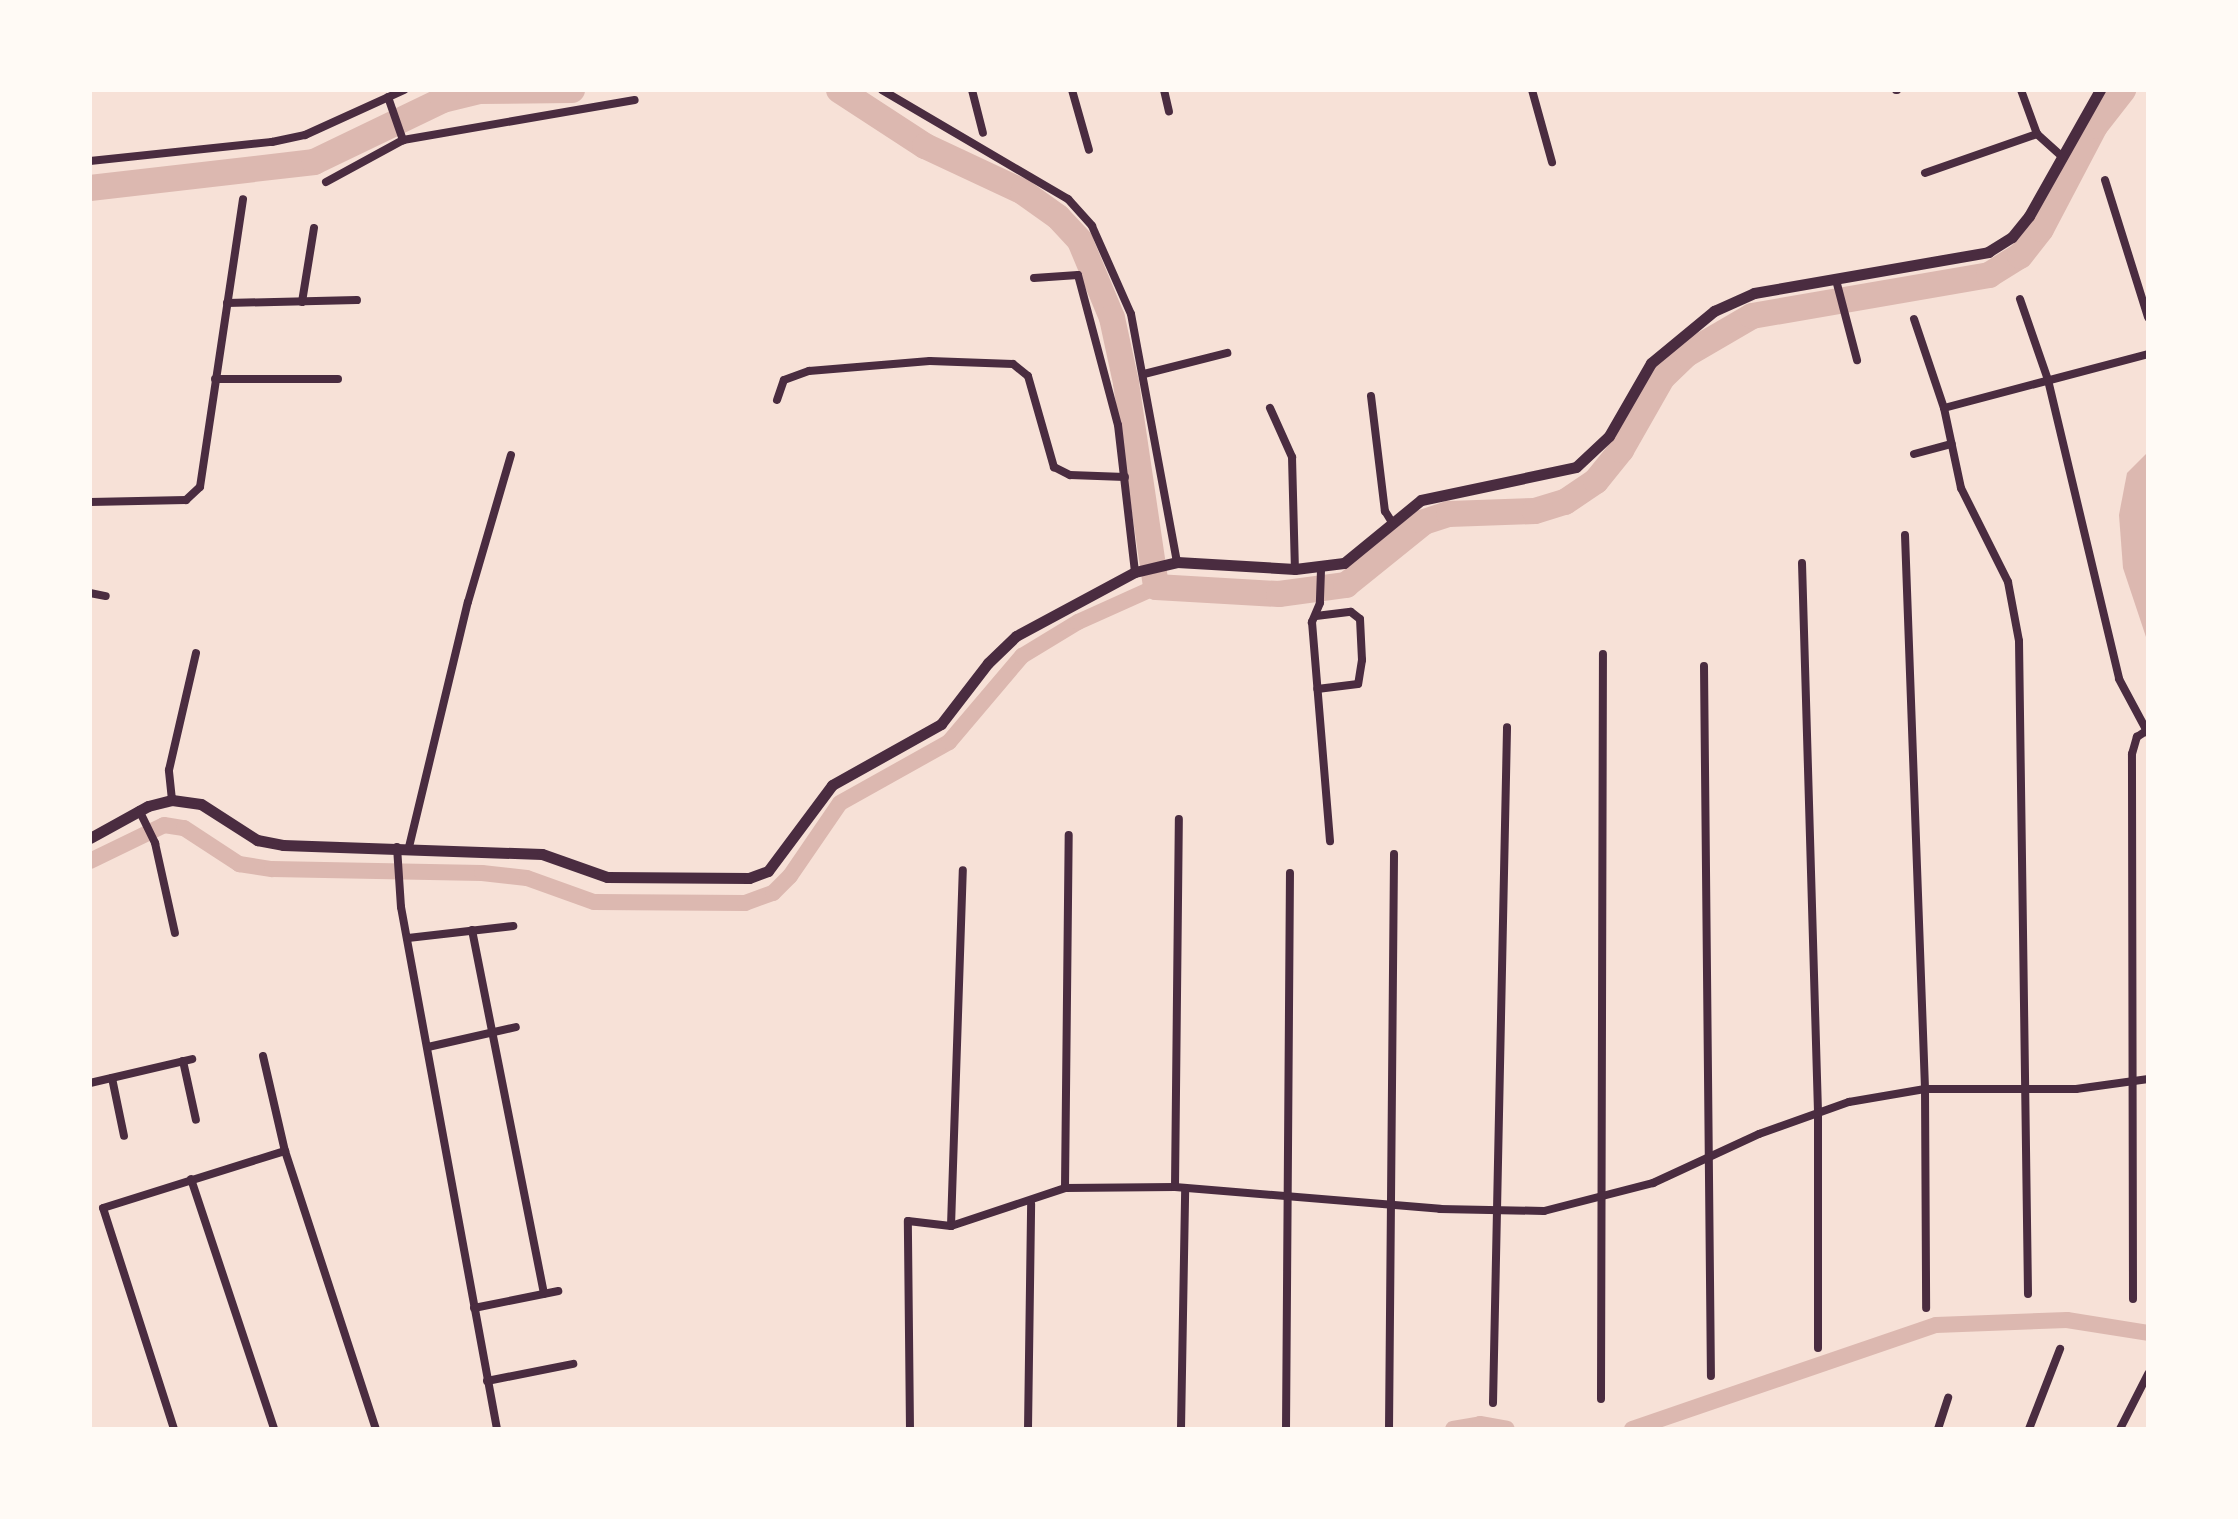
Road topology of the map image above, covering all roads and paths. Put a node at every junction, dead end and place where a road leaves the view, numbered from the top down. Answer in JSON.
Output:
{"nodes":[{"id":1,"x":404,"y":90,"type":"edge"},
{"id":2,"x":972,"y":90,"type":"edge"},
{"id":3,"x":1072,"y":90,"type":"edge"},
{"id":4,"x":1164,"y":90,"type":"edge"},
{"id":5,"x":1532,"y":90,"type":"edge"},
{"id":6,"x":2021,"y":90,"type":"edge"},
{"id":7,"x":2100,"y":90,"type":"edge"},
{"id":8,"x":885,"y":91,"type":"edge"},
{"id":9,"x":389,"y":100,"type":"junction"},
{"id":10,"x":635,"y":100,"type":"dead end"},
{"id":11,"x":1169,"y":111,"type":"dead end"},
{"id":12,"x":983,"y":133,"type":"dead end"},
{"id":13,"x":2037,"y":134,"type":"junction"},
{"id":14,"x":403,"y":137,"type":"junction"},
{"id":15,"x":1089,"y":150,"type":"dead end"},
{"id":16,"x":2060,"y":155,"type":"junction"},
{"id":17,"x":90,"y":161,"type":"edge"},
{"id":18,"x":1552,"y":162,"type":"dead end"},
{"id":19,"x":1925,"y":173,"type":"dead end"},
{"id":20,"x":2105,"y":180,"type":"dead end"},
{"id":21,"x":326,"y":182,"type":"dead end"},
{"id":22,"x":243,"y":199,"type":"dead end"},
{"id":23,"x":314,"y":228,"type":"dead end"},
{"id":24,"x":1034,"y":278,"type":"dead end"},
{"id":25,"x":1836,"y":283,"type":"junction"},
{"id":26,"x":2020,"y":299,"type":"dead end"},
{"id":27,"x":357,"y":300,"type":"dead end"},
{"id":28,"x":302,"y":302,"type":"junction"},
{"id":29,"x":227,"y":303,"type":"junction"},
{"id":30,"x":2148,"y":317,"type":"edge"},
{"id":31,"x":1914,"y":319,"type":"dead end"},
{"id":32,"x":1227,"y":353,"type":"dead end"},
{"id":33,"x":2148,"y":354,"type":"edge"},
{"id":34,"x":1857,"y":360,"type":"dead end"},
{"id":35,"x":1144,"y":374,"type":"junction"},
{"id":36,"x":215,"y":379,"type":"junction"},
{"id":37,"x":338,"y":379,"type":"dead end"},
{"id":38,"x":2048,"y":380,"type":"junction"},
{"id":39,"x":1371,"y":396,"type":"dead end"},
{"id":40,"x":777,"y":400,"type":"dead end"},
{"id":41,"x":1270,"y":408,"type":"dead end"},
{"id":42,"x":1944,"y":408,"type":"junction"},
{"id":43,"x":1952,"y":444,"type":"junction"},
{"id":44,"x":1914,"y":454,"type":"dead end"},
{"id":45,"x":511,"y":455,"type":"dead end"},
{"id":46,"x":1125,"y":477,"type":"junction"},
{"id":47,"x":90,"y":502,"type":"edge"},
{"id":48,"x":1392,"y":522,"type":"junction"},
{"id":49,"x":1905,"y":535,"type":"dead end"},
{"id":50,"x":1177,"y":562,"type":"junction"},
{"id":51,"x":1802,"y":563,"type":"dead end"},
{"id":52,"x":1295,"y":569,"type":"junction"},
{"id":53,"x":1321,"y":570,"type":"junction"},
{"id":54,"x":1140,"y":571,"type":"junction"},
{"id":55,"x":90,"y":593,"type":"edge"},
{"id":56,"x":106,"y":596,"type":"dead end"},
{"id":57,"x":1316,"y":616,"type":"junction"},
{"id":58,"x":196,"y":653,"type":"dead end"},
{"id":59,"x":1603,"y":654,"type":"dead end"},
{"id":60,"x":1704,"y":666,"type":"dead end"},
{"id":61,"x":1317,"y":689,"type":"junction"},
{"id":62,"x":1507,"y":727,"type":"dead end"},
{"id":63,"x":2147,"y":733,"type":"edge"},
{"id":64,"x":172,"y":800,"type":"junction"},
{"id":65,"x":141,"y":815,"type":"junction"},
{"id":66,"x":1179,"y":819,"type":"dead end"},
{"id":67,"x":1069,"y":835,"type":"dead end"},
{"id":68,"x":90,"y":838,"type":"edge"},
{"id":69,"x":1330,"y":841,"type":"dead end"},
{"id":70,"x":403,"y":847,"type":"junction"},
{"id":71,"x":1394,"y":854,"type":"dead end"},
{"id":72,"x":963,"y":870,"type":"dead end"},
{"id":73,"x":1290,"y":873,"type":"dead end"},
{"id":74,"x":513,"y":926,"type":"dead end"},
{"id":75,"x":472,"y":930,"type":"junction"},
{"id":76,"x":175,"y":933,"type":"dead end"},
{"id":77,"x":408,"y":938,"type":"junction"},
{"id":78,"x":516,"y":1027,"type":"dead end"},
{"id":79,"x":491,"y":1033,"type":"junction"},
{"id":80,"x":428,"y":1047,"type":"junction"},
{"id":81,"x":263,"y":1056,"type":"dead end"},
{"id":82,"x":112,"y":1078,"type":"junction"},
{"id":83,"x":2148,"y":1079,"type":"edge"},
{"id":84,"x":2133,"y":1081,"type":"junction"},
{"id":85,"x":90,"y":1083,"type":"edge"},
{"id":86,"x":1925,"y":1089,"type":"junction"},
{"id":87,"x":2027,"y":1089,"type":"junction"},
{"id":88,"x":1818,"y":1112,"type":"junction"},
{"id":89,"x":196,"y":1120,"type":"dead end"},
{"id":90,"x":124,"y":1136,"type":"dead end"},
{"id":91,"x":285,"y":1151,"type":"junction"},
{"id":92,"x":1709,"y":1157,"type":"junction"},
{"id":93,"x":191,"y":1179,"type":"junction"},
{"id":94,"x":1175,"y":1187,"type":"junction"},
{"id":95,"x":1065,"y":1188,"type":"junction"},
{"id":96,"x":1185,"y":1188,"type":"junction"},
{"id":97,"x":1288,"y":1197,"type":"junction"},
{"id":98,"x":1601,"y":1201,"type":"junction"},
{"id":99,"x":1031,"y":1204,"type":"junction"},
{"id":100,"x":1391,"y":1205,"type":"junction"},
{"id":101,"x":1497,"y":1211,"type":"junction"},
{"id":102,"x":951,"y":1226,"type":"junction"},
{"id":103,"x":558,"y":1291,"type":"dead end"},
{"id":104,"x":544,"y":1294,"type":"junction"},
{"id":105,"x":2028,"y":1294,"type":"dead end"},
{"id":106,"x":2133,"y":1299,"type":"dead end"},
{"id":107,"x":474,"y":1308,"type":"junction"},
{"id":108,"x":1926,"y":1308,"type":"dead end"},
{"id":109,"x":1818,"y":1348,"type":"dead end"},
{"id":110,"x":2060,"y":1349,"type":"dead end"},
{"id":111,"x":573,"y":1364,"type":"dead end"},
{"id":112,"x":2148,"y":1374,"type":"edge"},
{"id":113,"x":1711,"y":1376,"type":"dead end"},
{"id":114,"x":487,"y":1381,"type":"junction"},
{"id":115,"x":1948,"y":1398,"type":"dead end"},
{"id":116,"x":1601,"y":1399,"type":"dead end"},
{"id":117,"x":1493,"y":1403,"type":"dead end"},
{"id":118,"x":174,"y":1429,"type":"edge"},
{"id":119,"x":274,"y":1429,"type":"edge"},
{"id":120,"x":376,"y":1429,"type":"edge"},
{"id":121,"x":497,"y":1429,"type":"edge"},
{"id":122,"x":910,"y":1429,"type":"edge"},
{"id":123,"x":1028,"y":1429,"type":"edge"},
{"id":124,"x":1181,"y":1429,"type":"edge"},
{"id":125,"x":1286,"y":1429,"type":"edge"},
{"id":126,"x":1389,"y":1429,"type":"edge"},
{"id":127,"x":1938,"y":1429,"type":"edge"},
{"id":128,"x":2029,"y":1429,"type":"edge"},
{"id":129,"x":2120,"y":1429,"type":"edge"}],
"edges":[{"from":1,"to":9,"type":"street"},
{"from":2,"to":12,"type":"street"},
{"from":3,"to":15,"type":"street"},
{"from":4,"to":11,"type":"street"},
{"from":5,"to":18,"type":"street"},
{"from":6,"to":13,"type":"street"},
{"from":7,"to":16,"type":"street"},
{"from":8,"to":35,"type":"street"},
{"from":9,"to":14,"type":"street"},
{"from":9,"to":17,"type":"street"},
{"from":10,"to":14,"type":"street"},
{"from":13,"to":16,"type":"street"},
{"from":13,"to":19,"type":"street"},
{"from":14,"to":21,"type":"street"},
{"from":16,"to":25,"type":"street"},
{"from":20,"to":30,"type":"street"},
{"from":22,"to":29,"type":"street"},
{"from":23,"to":28,"type":"street"},
{"from":24,"to":46,"type":"street"},
{"from":25,"to":34,"type":"street"},
{"from":25,"to":48,"type":"street"},
{"from":26,"to":38,"type":"street"},
{"from":27,"to":28,"type":"street"},
{"from":28,"to":29,"type":"street"},
{"from":29,"to":36,"type":"street"},
{"from":31,"to":42,"type":"street"},
{"from":32,"to":35,"type":"street"},
{"from":33,"to":38,"type":"street"},
{"from":35,"to":50,"type":"street"},
{"from":36,"to":37,"type":"street"},
{"from":36,"to":47,"type":"street"},
{"from":38,"to":42,"type":"street"},
{"from":38,"to":63,"type":"street"},
{"from":39,"to":48,"type":"street"},
{"from":40,"to":46,"type":"street"},
{"from":41,"to":52,"type":"street"},
{"from":42,"to":43,"type":"street"},
{"from":43,"to":44,"type":"street"},
{"from":43,"to":87,"type":"street"},
{"from":45,"to":70,"type":"street"},
{"from":46,"to":54,"type":"street"},
{"from":48,"to":53,"type":"street"},
{"from":49,"to":86,"type":"street"},
{"from":50,"to":52,"type":"street"},
{"from":50,"to":54,"type":"street"},
{"from":51,"to":88,"type":"street"},
{"from":52,"to":53,"type":"street"},
{"from":53,"to":57,"type":"street"},
{"from":54,"to":70,"type":"street"},
{"from":55,"to":56,"type":"street"},
{"from":57,"to":61,"type":"street"},
{"from":57,"to":61,"type":"street"},
{"from":58,"to":64,"type":"street"},
{"from":59,"to":98,"type":"street"},
{"from":60,"to":92,"type":"street"},
{"from":61,"to":69,"type":"street"},
{"from":62,"to":101,"type":"street"},
{"from":63,"to":84,"type":"street"},
{"from":64,"to":65,"type":"street"},
{"from":64,"to":70,"type":"street"},
{"from":65,"to":68,"type":"street"},
{"from":65,"to":76,"type":"street"},
{"from":66,"to":94,"type":"street"},
{"from":67,"to":95,"type":"street"},
{"from":70,"to":77,"type":"street"},
{"from":71,"to":100,"type":"street"},
{"from":72,"to":102,"type":"street"},
{"from":73,"to":97,"type":"street"},
{"from":74,"to":75,"type":"street"},
{"from":75,"to":77,"type":"street"},
{"from":75,"to":79,"type":"street"},
{"from":77,"to":80,"type":"street"},
{"from":78,"to":79,"type":"street"},
{"from":79,"to":80,"type":"street"},
{"from":79,"to":104,"type":"street"},
{"from":80,"to":107,"type":"street"},
{"from":81,"to":91,"type":"street"},
{"from":82,"to":85,"type":"street"},
{"from":82,"to":89,"type":"street"},
{"from":82,"to":90,"type":"street"},
{"from":83,"to":84,"type":"street"},
{"from":84,"to":87,"type":"street"},
{"from":84,"to":106,"type":"street"},
{"from":86,"to":87,"type":"street"},
{"from":86,"to":88,"type":"street"},
{"from":86,"to":108,"type":"street"},
{"from":87,"to":105,"type":"street"},
{"from":88,"to":92,"type":"street"},
{"from":88,"to":109,"type":"street"},
{"from":91,"to":93,"type":"street"},
{"from":91,"to":120,"type":"street"},
{"from":92,"to":98,"type":"street"},
{"from":92,"to":113,"type":"street"},
{"from":93,"to":118,"type":"street"},
{"from":93,"to":119,"type":"street"},
{"from":94,"to":95,"type":"street"},
{"from":94,"to":96,"type":"street"},
{"from":95,"to":99,"type":"street"},
{"from":96,"to":97,"type":"street"},
{"from":96,"to":124,"type":"street"},
{"from":97,"to":100,"type":"street"},
{"from":97,"to":125,"type":"street"},
{"from":98,"to":101,"type":"street"},
{"from":98,"to":116,"type":"street"},
{"from":99,"to":102,"type":"street"},
{"from":99,"to":123,"type":"street"},
{"from":100,"to":101,"type":"street"},
{"from":100,"to":126,"type":"street"},
{"from":101,"to":117,"type":"street"},
{"from":102,"to":122,"type":"street"},
{"from":103,"to":104,"type":"street"},
{"from":104,"to":107,"type":"street"},
{"from":107,"to":114,"type":"street"},
{"from":110,"to":128,"type":"street"},
{"from":111,"to":114,"type":"street"},
{"from":112,"to":129,"type":"street"},
{"from":114,"to":121,"type":"street"},
{"from":115,"to":127,"type":"street"}]}
